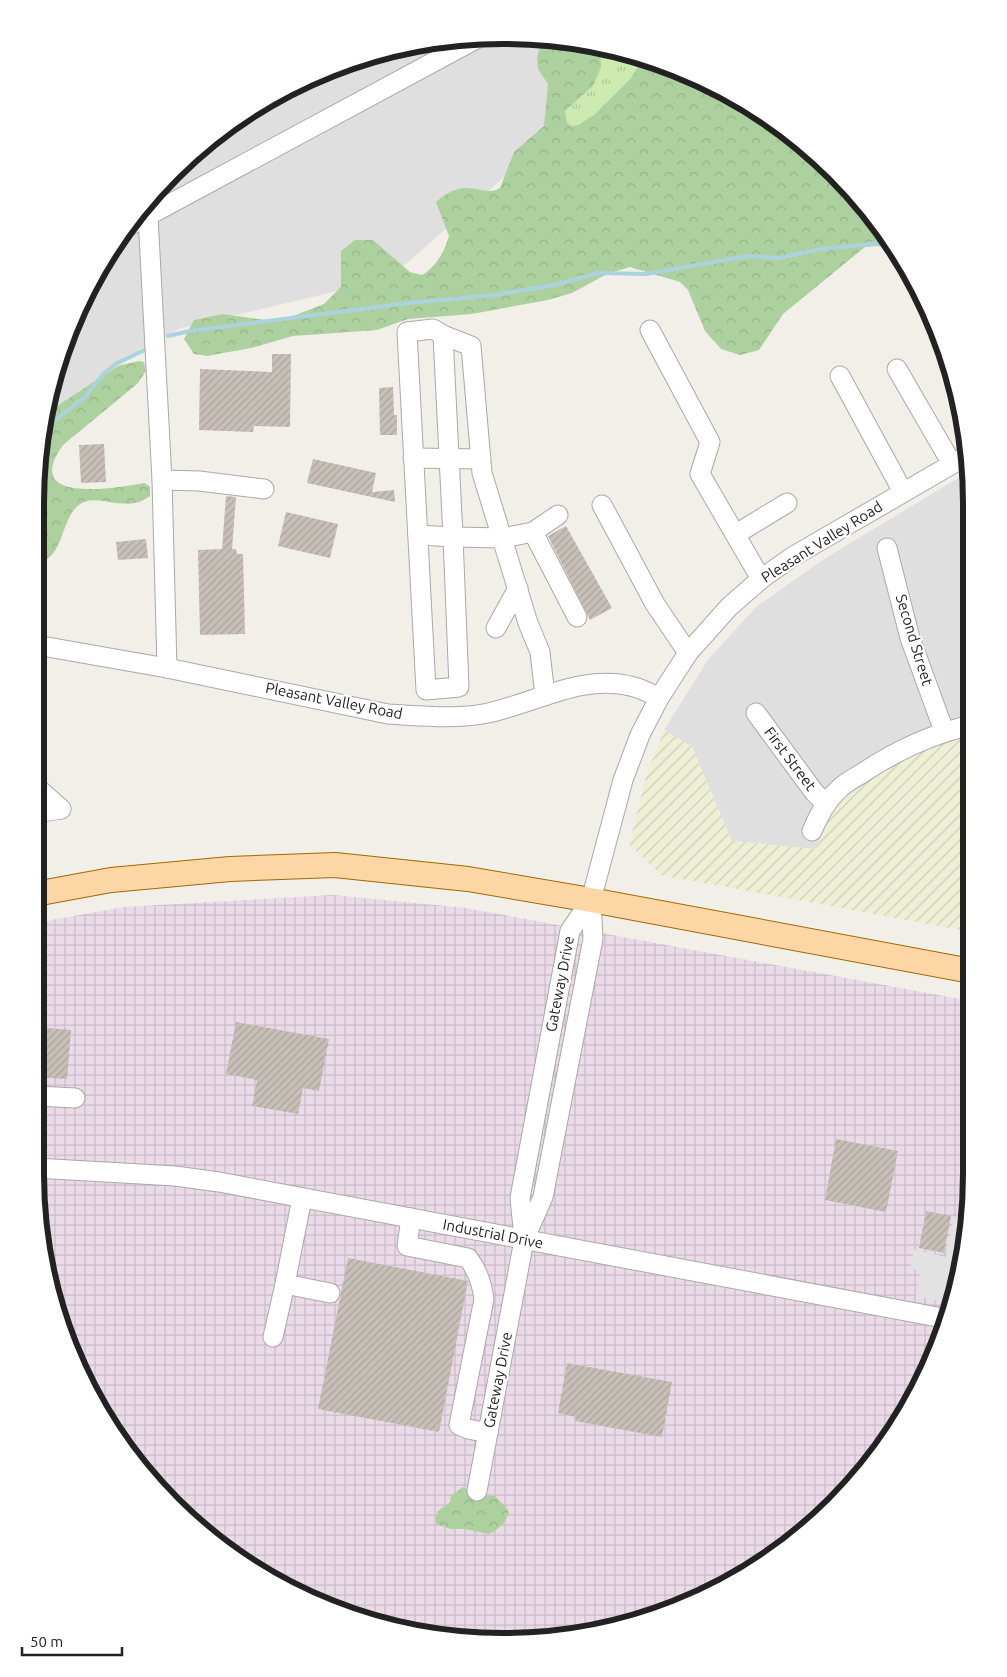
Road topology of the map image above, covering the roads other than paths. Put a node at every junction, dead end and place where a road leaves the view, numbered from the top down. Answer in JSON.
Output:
{"nodes":[{"id":1,"x":463,"y":46,"type":"edge"},
{"id":2,"x":148,"y":216,"type":"junction"},
{"id":3,"x":143,"y":218,"type":"edge"},
{"id":4,"x":650,"y":330,"type":"dead end"},
{"id":5,"x":443,"y":335,"type":"junction"},
{"id":6,"x":897,"y":369,"type":"dead end"},
{"id":7,"x":840,"y":376,"type":"dead end"},
{"id":8,"x":414,"y":458,"type":"junction"},
{"id":9,"x":449,"y":458,"type":"junction"},
{"id":10,"x":481,"y":459,"type":"junction"},
{"id":11,"x":960,"y":459,"type":"edge"},
{"id":12,"x":162,"y":480,"type":"junction"},
{"id":13,"x":264,"y":489,"type":"dead end"},
{"id":14,"x":903,"y":492,"type":"junction"},
{"id":15,"x":787,"y":503,"type":"dead end"},
{"id":16,"x":602,"y":506,"type":"dead end"},
{"id":17,"x":558,"y":515,"type":"dead end"},
{"id":18,"x":533,"y":532,"type":"junction"},
{"id":19,"x":736,"y":534,"type":"junction"},
{"id":20,"x":418,"y":535,"type":"junction"},
{"id":21,"x":453,"y":537,"type":"junction"},
{"id":22,"x":503,"y":538,"type":"junction"},
{"id":23,"x":887,"y":548,"type":"dead end"},
{"id":24,"x":761,"y":579,"type":"junction"},
{"id":25,"x":518,"y":588,"type":"junction"},
{"id":26,"x":577,"y":617,"type":"dead end"},
{"id":27,"x":496,"y":628,"type":"dead end"},
{"id":28,"x":44,"y":646,"type":"edge"},
{"id":29,"x":688,"y":653,"type":"junction"},
{"id":30,"x":167,"y":668,"type":"junction"},
{"id":31,"x":545,"y":696,"type":"junction"},
{"id":32,"x":659,"y":698,"type":"junction"},
{"id":33,"x":756,"y":713,"type":"dead end"},
{"id":34,"x":963,"y":726,"type":"edge"},
{"id":35,"x":944,"y":731,"type":"junction"},
{"id":36,"x":44,"y":794,"type":"edge"},
{"id":37,"x":826,"y":804,"type":"junction"},
{"id":38,"x":44,"y":812,"type":"edge"},
{"id":39,"x":812,"y":831,"type":"dead end"},
{"id":40,"x":44,"y":892,"type":"edge"},
{"id":41,"x":591,"y":900,"type":"junction"},
{"id":42,"x":963,"y":970,"type":"edge"},
{"id":43,"x":44,"y":1096,"type":"edge"},
{"id":44,"x":75,"y":1098,"type":"dead end"},
{"id":45,"x":44,"y":1169,"type":"edge"},
{"id":46,"x":302,"y":1198,"type":"junction"},
{"id":47,"x":411,"y":1218,"type":"junction"},
{"id":48,"x":524,"y":1240,"type":"junction"},
{"id":49,"x":285,"y":1284,"type":"junction"},
{"id":50,"x":330,"y":1293,"type":"dead end"},
{"id":51,"x":940,"y":1318,"type":"edge"},
{"id":52,"x":273,"y":1336,"type":"dead end"},
{"id":53,"x":488,"y":1432,"type":"junction"},
{"id":54,"x":477,"y":1491,"type":"dead end"}],
"edges":[{"from":1,"to":2,"type":"street"},
{"from":2,"to":3,"type":"street"},
{"from":2,"to":12,"type":"street"},
{"from":4,"to":19,"type":"street"},
{"from":5,"to":8,"type":"street"},
{"from":5,"to":9,"type":"street"},
{"from":5,"to":10,"type":"street"},
{"from":6,"to":11,"type":"street"},
{"from":7,"to":14,"type":"street"},
{"from":8,"to":9,"type":"street"},
{"from":8,"to":20,"type":"street"},
{"from":9,"to":10,"type":"street"},
{"from":9,"to":21,"type":"street"},
{"from":10,"to":22,"type":"street"},
{"from":11,"to":14,"type":"street","name":"Pleasant Valley Road"},
{"from":12,"to":13,"type":"street"},
{"from":12,"to":30,"type":"street"},
{"from":14,"to":24,"type":"street","name":"Pleasant Valley Road"},
{"from":15,"to":19,"type":"street"},
{"from":16,"to":29,"type":"street"},
{"from":17,"to":18,"type":"street"},
{"from":18,"to":22,"type":"street"},
{"from":18,"to":26,"type":"street"},
{"from":19,"to":24,"type":"street"},
{"from":20,"to":21,"type":"street"},
{"from":20,"to":21,"type":"street"},
{"from":21,"to":22,"type":"street"},
{"from":22,"to":25,"type":"street"},
{"from":23,"to":35,"type":"street","name":"Second Street"},
{"from":24,"to":29,"type":"street","name":"Pleasant Valley Road"},
{"from":25,"to":27,"type":"street"},
{"from":25,"to":31,"type":"street"},
{"from":28,"to":30,"type":"street","name":"Pleasant Valley Road"},
{"from":29,"to":32,"type":"street","name":"Pleasant Valley Road"},
{"from":30,"to":31,"type":"street","name":"Pleasant Valley Road"},
{"from":31,"to":32,"type":"street","name":"Pleasant Valley Road"},
{"from":32,"to":41,"type":"street","name":"Pleasant Valley Road"},
{"from":33,"to":37,"type":"street","name":"First Street"},
{"from":34,"to":35,"type":"street"},
{"from":35,"to":37,"type":"street"},
{"from":36,"to":38,"type":"street"},
{"from":37,"to":39,"type":"street"},
{"from":40,"to":41,"type":"main road"},
{"from":41,"to":42,"type":"main road"},
{"from":41,"to":48,"type":"street","name":"Gateway Drive"},
{"from":43,"to":44,"type":"street"},
{"from":45,"to":46,"type":"street","name":"Industrial Drive"},
{"from":46,"to":47,"type":"street","name":"Industrial Drive"},
{"from":46,"to":49,"type":"street"},
{"from":47,"to":48,"type":"street","name":"Industrial Drive"},
{"from":47,"to":53,"type":"street"},
{"from":48,"to":51,"type":"street","name":"Industrial Drive"},
{"from":48,"to":53,"type":"street","name":"Gateway Drive"},
{"from":49,"to":50,"type":"street"},
{"from":49,"to":52,"type":"street"},
{"from":53,"to":54,"type":"street","name":"Gateway Drive"}]}
